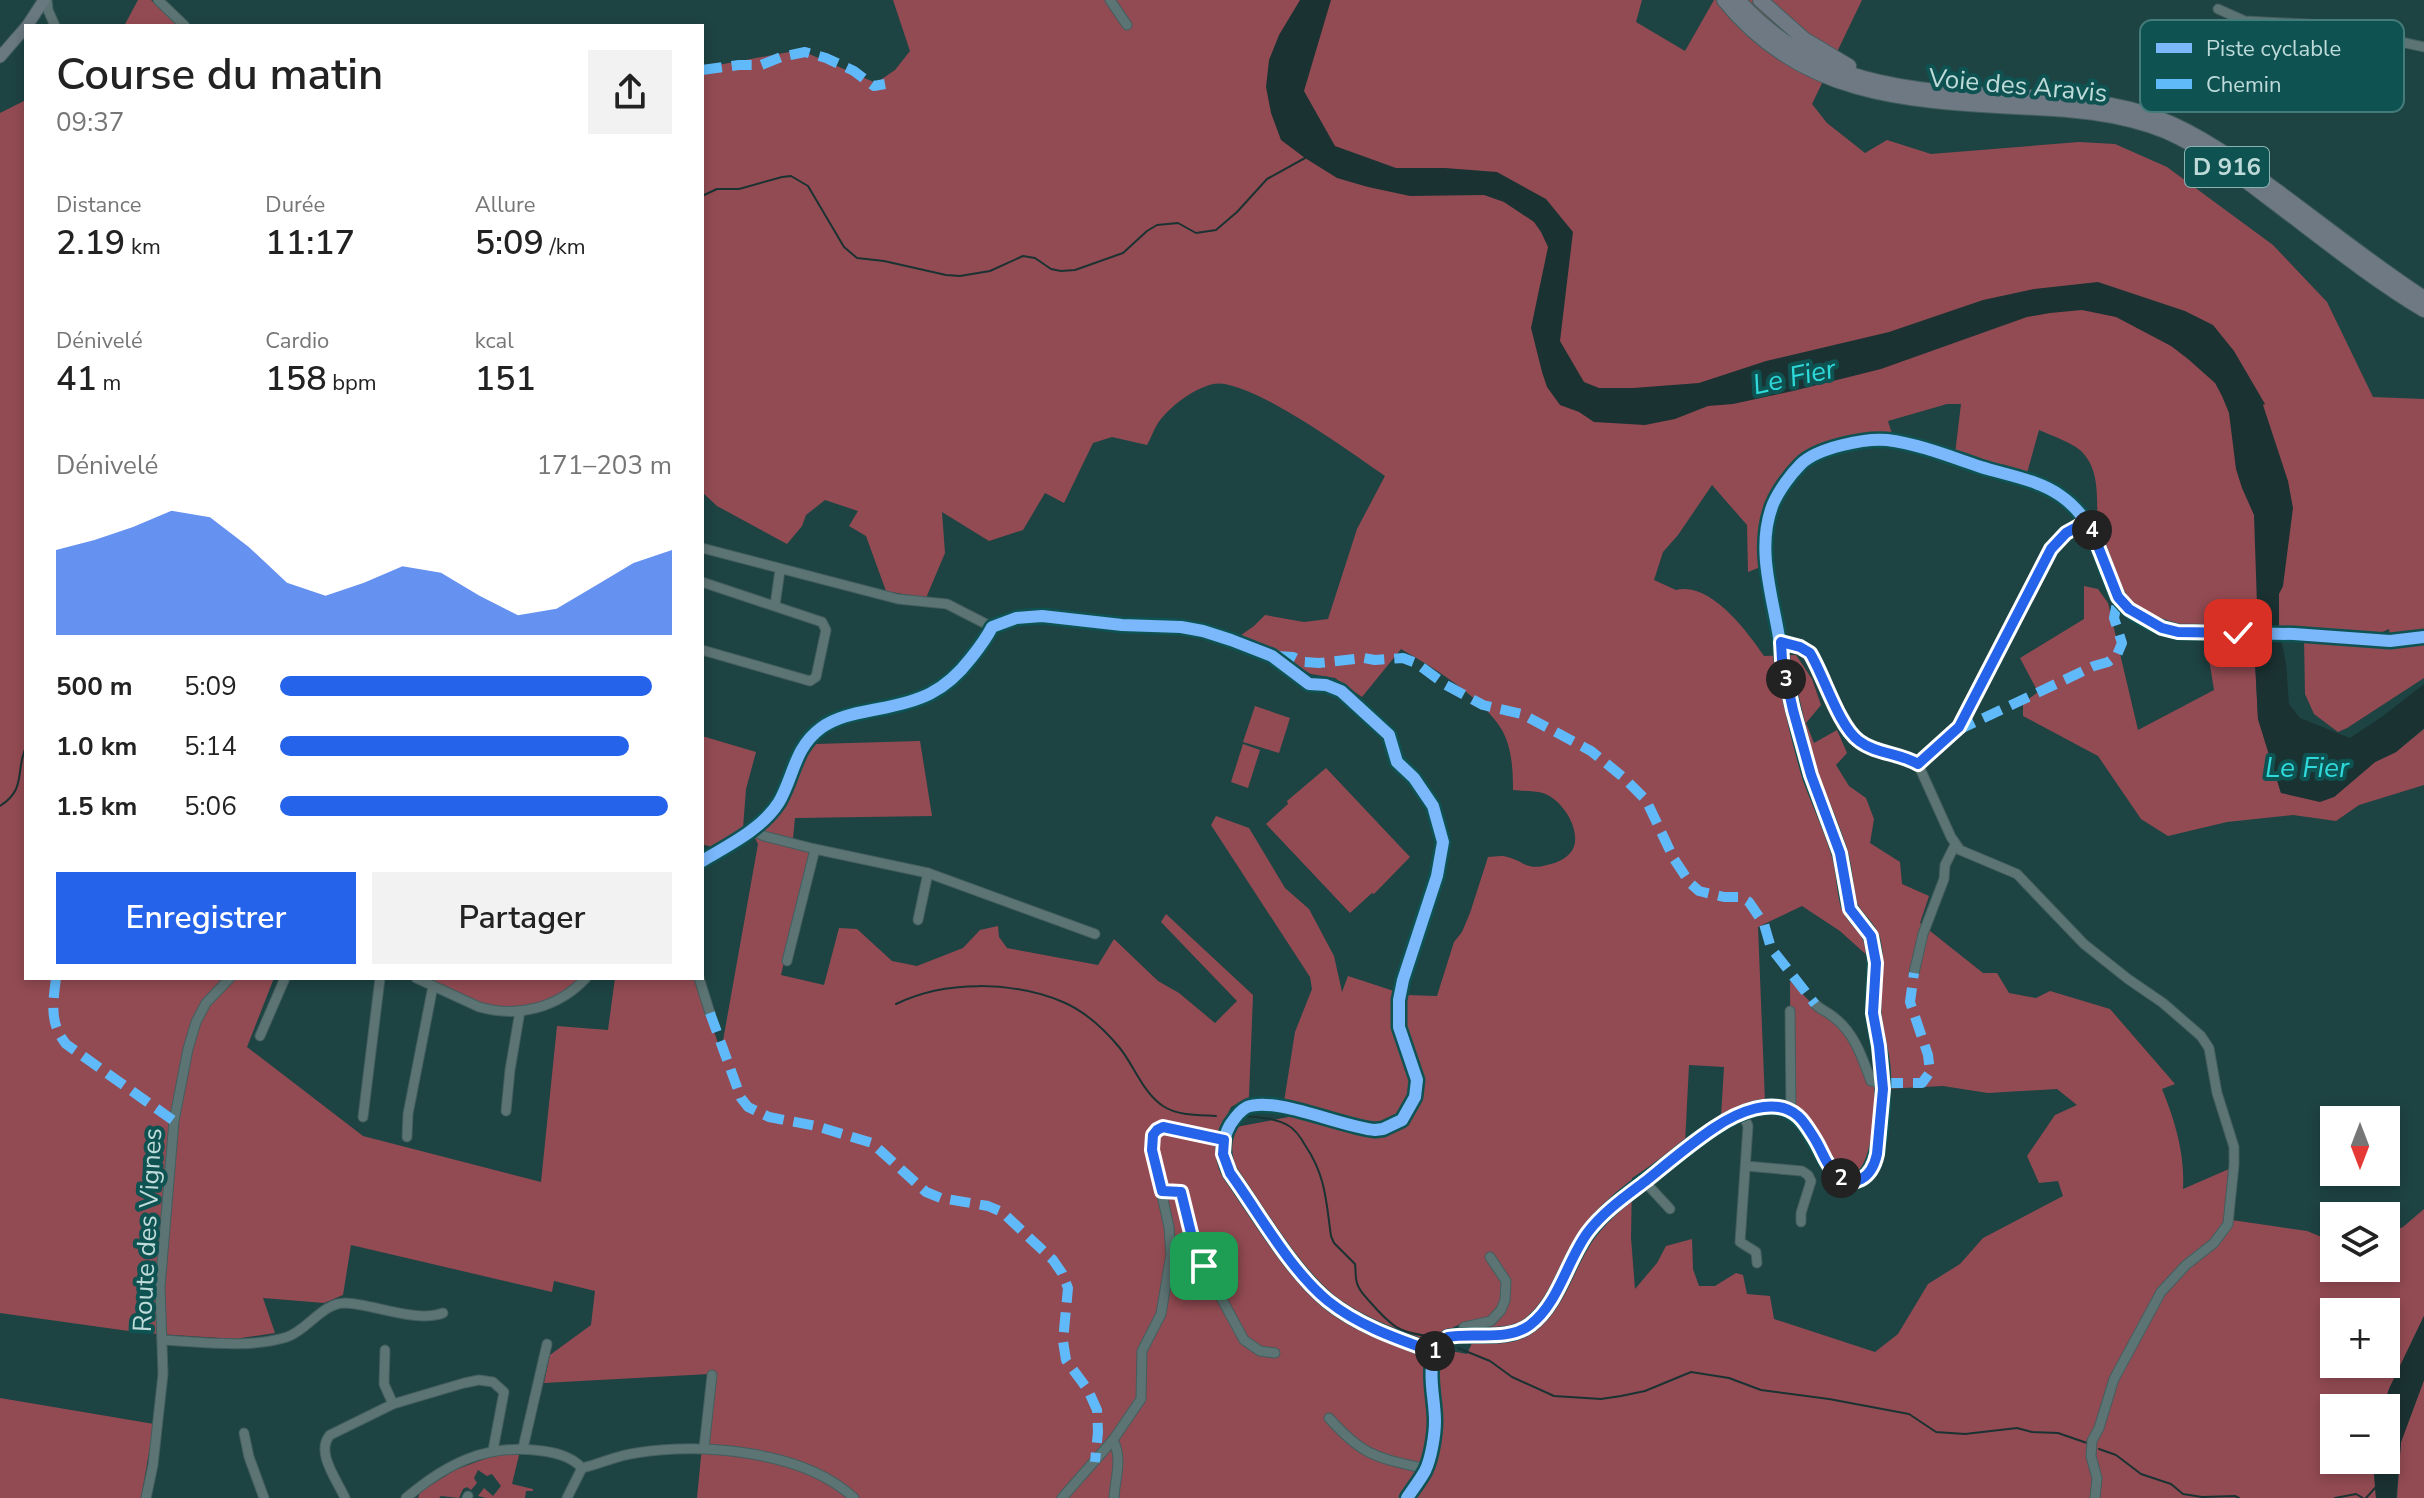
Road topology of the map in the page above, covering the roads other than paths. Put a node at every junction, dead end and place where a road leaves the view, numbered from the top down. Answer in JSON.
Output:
{"nodes":[{"id":1,"x":46,"y":0,"type":"edge"},
{"id":2,"x":158,"y":0,"type":"edge"},
{"id":3,"x":1110,"y":0,"type":"edge"},
{"id":4,"x":1712,"y":0,"type":"edge"},
{"id":5,"x":1724,"y":0,"type":"edge"},
{"id":6,"x":1738,"y":0,"type":"edge"},
{"id":7,"x":1760,"y":0,"type":"edge"},
{"id":8,"x":2218,"y":9,"type":"dead end"},
{"id":9,"x":2243,"y":20,"type":"edge"},
{"id":10,"x":28,"y":24,"type":"edge"},
{"id":11,"x":54,"y":24,"type":"edge"},
{"id":12,"x":183,"y":24,"type":"edge"},
{"id":13,"x":1127,"y":25,"type":"dead end"},
{"id":14,"x":24,"y":28,"type":"edge"},
{"id":15,"x":1758,"y":34,"type":"junction"},
{"id":16,"x":2404,"y":43,"type":"edge"},
{"id":17,"x":2424,"y":47,"type":"edge"},
{"id":18,"x":0,"y":57,"type":"edge"},
{"id":19,"x":1923,"y":90,"type":"junction"},
{"id":20,"x":2424,"y":298,"type":"edge"},
{"id":21,"x":2424,"y":310,"type":"edge"},
{"id":22,"x":2086,"y":522,"type":"junction"},
{"id":23,"x":704,"y":549,"type":"edge"},
{"id":24,"x":780,"y":570,"type":"junction"},
{"id":25,"x":704,"y":583,"type":"edge"},
{"id":26,"x":775,"y":605,"type":"junction"},
{"id":27,"x":992,"y":627,"type":"junction"},
{"id":28,"x":2424,"y":637,"type":"edge"},
{"id":29,"x":1781,"y":642,"type":"junction"},
{"id":30,"x":704,"y":651,"type":"edge"},
{"id":31,"x":1918,"y":764,"type":"junction"},
{"id":32,"x":752,"y":830,"type":"junction"},
{"id":33,"x":1955,"y":845,"type":"junction"},
{"id":34,"x":815,"y":849,"type":"junction"},
{"id":35,"x":704,"y":860,"type":"edge"},
{"id":36,"x":928,"y":873,"type":"junction"},
{"id":37,"x":918,"y":920,"type":"dead end"},
{"id":38,"x":1095,"y":934,"type":"dead end"},
{"id":39,"x":787,"y":961,"type":"dead end"},
{"id":40,"x":1914,"y":973,"type":"dead end"},
{"id":41,"x":228,"y":980,"type":"edge"},
{"id":42,"x":284,"y":980,"type":"edge"},
{"id":43,"x":380,"y":980,"type":"edge"},
{"id":44,"x":420,"y":980,"type":"edge"},
{"id":45,"x":584,"y":980,"type":"edge"},
{"id":46,"x":700,"y":980,"type":"edge"},
{"id":47,"x":433,"y":986,"type":"junction"},
{"id":48,"x":1815,"y":1004,"type":"dead end"},
{"id":49,"x":520,"y":1011,"type":"junction"},
{"id":50,"x":1790,"y":1011,"type":"dead end"},
{"id":51,"x":710,"y":1013,"type":"dead end"},
{"id":52,"x":260,"y":1036,"type":"dead end"},
{"id":53,"x":1883,"y":1083,"type":"junction"},
{"id":54,"x":506,"y":1111,"type":"dead end"},
{"id":55,"x":1791,"y":1111,"type":"junction"},
{"id":56,"x":1738,"y":1114,"type":"junction"},
{"id":57,"x":363,"y":1117,"type":"dead end"},
{"id":58,"x":407,"y":1137,"type":"dead end"},
{"id":59,"x":1224,"y":1140,"type":"junction"},
{"id":60,"x":1746,"y":1166,"type":"junction"},
{"id":61,"x":1645,"y":1182,"type":"junction"},
{"id":62,"x":1162,"y":1191,"type":"junction"},
{"id":63,"x":1670,"y":1209,"type":"dead end"},
{"id":64,"x":1801,"y":1222,"type":"dead end"},
{"id":65,"x":1490,"y":1257,"type":"dead end"},
{"id":66,"x":1757,"y":1263,"type":"dead end"},
{"id":67,"x":443,"y":1313,"type":"dead end"},
{"id":68,"x":1461,"y":1335,"type":"junction"},
{"id":69,"x":162,"y":1340,"type":"junction"},
{"id":70,"x":547,"y":1344,"type":"dead end"},
{"id":71,"x":385,"y":1350,"type":"dead end"},
{"id":72,"x":1434,"y":1352,"type":"junction"},
{"id":73,"x":1275,"y":1353,"type":"dead end"},
{"id":74,"x":712,"y":1375,"type":"dead end"},
{"id":75,"x":393,"y":1404,"type":"junction"},
{"id":76,"x":1329,"y":1418,"type":"dead end"},
{"id":77,"x":244,"y":1433,"type":"dead end"},
{"id":78,"x":1113,"y":1440,"type":"junction"},
{"id":79,"x":523,"y":1448,"type":"junction"},
{"id":80,"x":704,"y":1448,"type":"junction"},
{"id":81,"x":493,"y":1450,"type":"junction"},
{"id":82,"x":582,"y":1468,"type":"junction"},
{"id":83,"x":1426,"y":1469,"type":"junction"},
{"id":84,"x":408,"y":1497,"type":"edge"},
{"id":85,"x":146,"y":1498,"type":"edge"},
{"id":86,"x":264,"y":1498,"type":"edge"},
{"id":87,"x":345,"y":1498,"type":"edge"},
{"id":88,"x":567,"y":1498,"type":"edge"},
{"id":89,"x":854,"y":1498,"type":"edge"},
{"id":90,"x":1062,"y":1498,"type":"edge"},
{"id":91,"x":1114,"y":1498,"type":"edge"},
{"id":92,"x":1407,"y":1498,"type":"edge"},
{"id":93,"x":2095,"y":1498,"type":"edge"}],
"edges":[{"from":1,"to":10,"type":"main road"},
{"from":1,"to":11,"type":"street"},
{"from":2,"to":12,"type":"street"},
{"from":3,"to":13,"type":"street"},
{"from":4,"to":15,"type":"highway"},
{"from":5,"to":15,"type":"highway","name":"Voie des Aravis","number":"D 916"},
{"from":6,"to":19,"type":"highway","name":"Voie des Aravis","number":"D 916"},
{"from":7,"to":19,"type":"highway"},
{"from":8,"to":9,"type":"street"},
{"from":14,"to":18,"type":"main road"},
{"from":15,"to":21,"type":"highway","name":"Voie des Aravis","number":"D 916"},
{"from":16,"to":17,"type":"street"},
{"from":19,"to":20,"type":"highway","name":"Voie des Aravis","number":"D 916"},
{"from":22,"to":28,"type":"street"},
{"from":22,"to":29,"type":"street"},
{"from":22,"to":31,"type":"street"},
{"from":23,"to":24,"type":"street"},
{"from":24,"to":26,"type":"street"},
{"from":24,"to":27,"type":"street"},
{"from":25,"to":26,"type":"street"},
{"from":26,"to":30,"type":"street"},
{"from":27,"to":32,"type":"street"},
{"from":27,"to":59,"type":"street"},
{"from":29,"to":31,"type":"street"},
{"from":29,"to":53,"type":"street"},
{"from":31,"to":33,"type":"street"},
{"from":32,"to":34,"type":"street"},
{"from":32,"to":35,"type":"street"},
{"from":33,"to":40,"type":"street"},
{"from":33,"to":93,"type":"street"},
{"from":34,"to":36,"type":"street"},
{"from":34,"to":39,"type":"street"},
{"from":36,"to":37,"type":"street"},
{"from":36,"to":38,"type":"street"},
{"from":41,"to":69,"type":"street","name":"Route des Vignes"},
{"from":42,"to":52,"type":"street"},
{"from":43,"to":57,"type":"street"},
{"from":44,"to":47,"type":"street"},
{"from":45,"to":49,"type":"street"},
{"from":46,"to":51,"type":"street"},
{"from":47,"to":49,"type":"street"},
{"from":47,"to":58,"type":"street"},
{"from":48,"to":53,"type":"street"},
{"from":49,"to":54,"type":"street"},
{"from":50,"to":55,"type":"street"},
{"from":53,"to":55,"type":"street"},
{"from":55,"to":56,"type":"street"},
{"from":56,"to":60,"type":"street"},
{"from":56,"to":61,"type":"street"},
{"from":59,"to":62,"type":"street"},
{"from":59,"to":72,"type":"street"},
{"from":60,"to":64,"type":"street"},
{"from":60,"to":66,"type":"street"},
{"from":61,"to":63,"type":"street"},
{"from":61,"to":68,"type":"street"},
{"from":62,"to":73,"type":"street"},
{"from":62,"to":78,"type":"street"},
{"from":65,"to":68,"type":"street"},
{"from":67,"to":69,"type":"street"},
{"from":68,"to":72,"type":"street"},
{"from":69,"to":85,"type":"street","name":"Route des Vignes"},
{"from":70,"to":79,"type":"street"},
{"from":71,"to":75,"type":"street"},
{"from":72,"to":83,"type":"street"},
{"from":74,"to":80,"type":"street"},
{"from":75,"to":81,"type":"street"},
{"from":75,"to":87,"type":"street"},
{"from":76,"to":83,"type":"street"},
{"from":77,"to":86,"type":"street"},
{"from":78,"to":90,"type":"street"},
{"from":78,"to":91,"type":"street"},
{"from":79,"to":81,"type":"street"},
{"from":79,"to":82,"type":"street"},
{"from":80,"to":82,"type":"street"},
{"from":80,"to":89,"type":"street"},
{"from":81,"to":84,"type":"street"},
{"from":82,"to":88,"type":"street"},
{"from":83,"to":92,"type":"street"}]}
